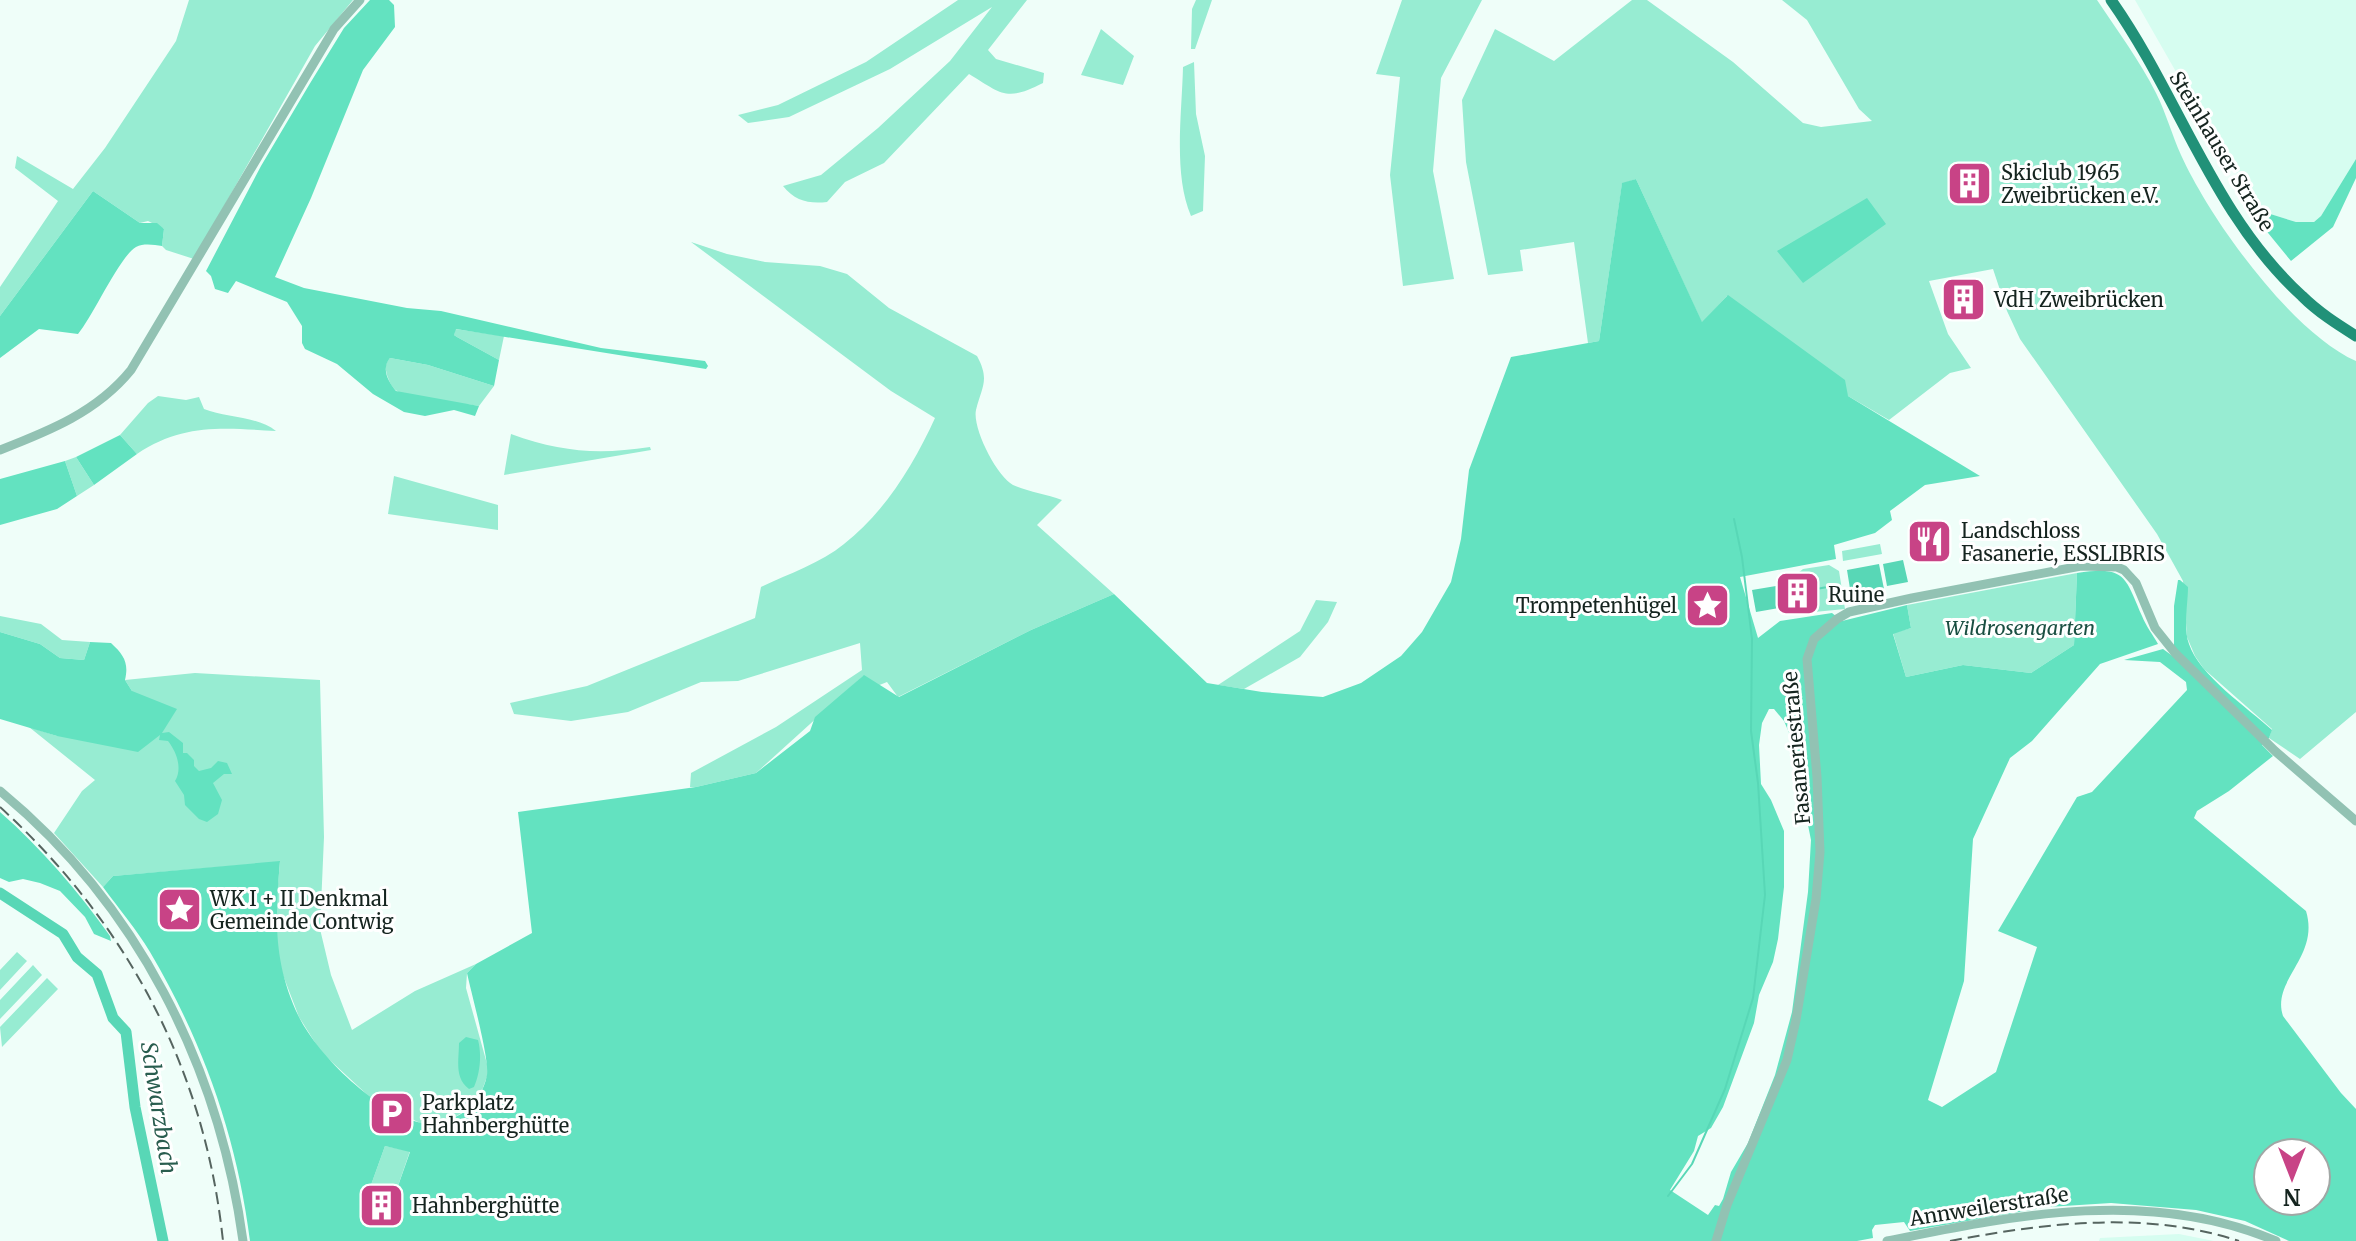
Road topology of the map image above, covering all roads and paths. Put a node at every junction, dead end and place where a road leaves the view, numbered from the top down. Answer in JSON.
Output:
{"nodes":[{"id":1,"x":360,"y":0,"type":"edge"},
{"id":2,"x":2111,"y":0,"type":"edge"},
{"id":3,"x":2356,"y":336,"type":"edge"},
{"id":4,"x":0,"y":450,"type":"edge"},
{"id":5,"x":0,"y":791,"type":"edge"},
{"id":6,"x":2356,"y":821,"type":"edge"},
{"id":7,"x":1891,"y":1240,"type":"edge"},
{"id":8,"x":243,"y":1241,"type":"edge"},
{"id":9,"x":1716,"y":1241,"type":"edge"},
{"id":10,"x":2276,"y":1241,"type":"edge"}],
"edges":[{"from":1,"to":4,"type":"street"},
{"from":2,"to":3,"type":"main road","name":"Steinhauser Straße"},
{"from":5,"to":8,"type":"street"},
{"from":6,"to":9,"type":"street","name":"Fasaneriestraße"},
{"from":7,"to":10,"type":"street","name":"Annweilerstraße"}]}
